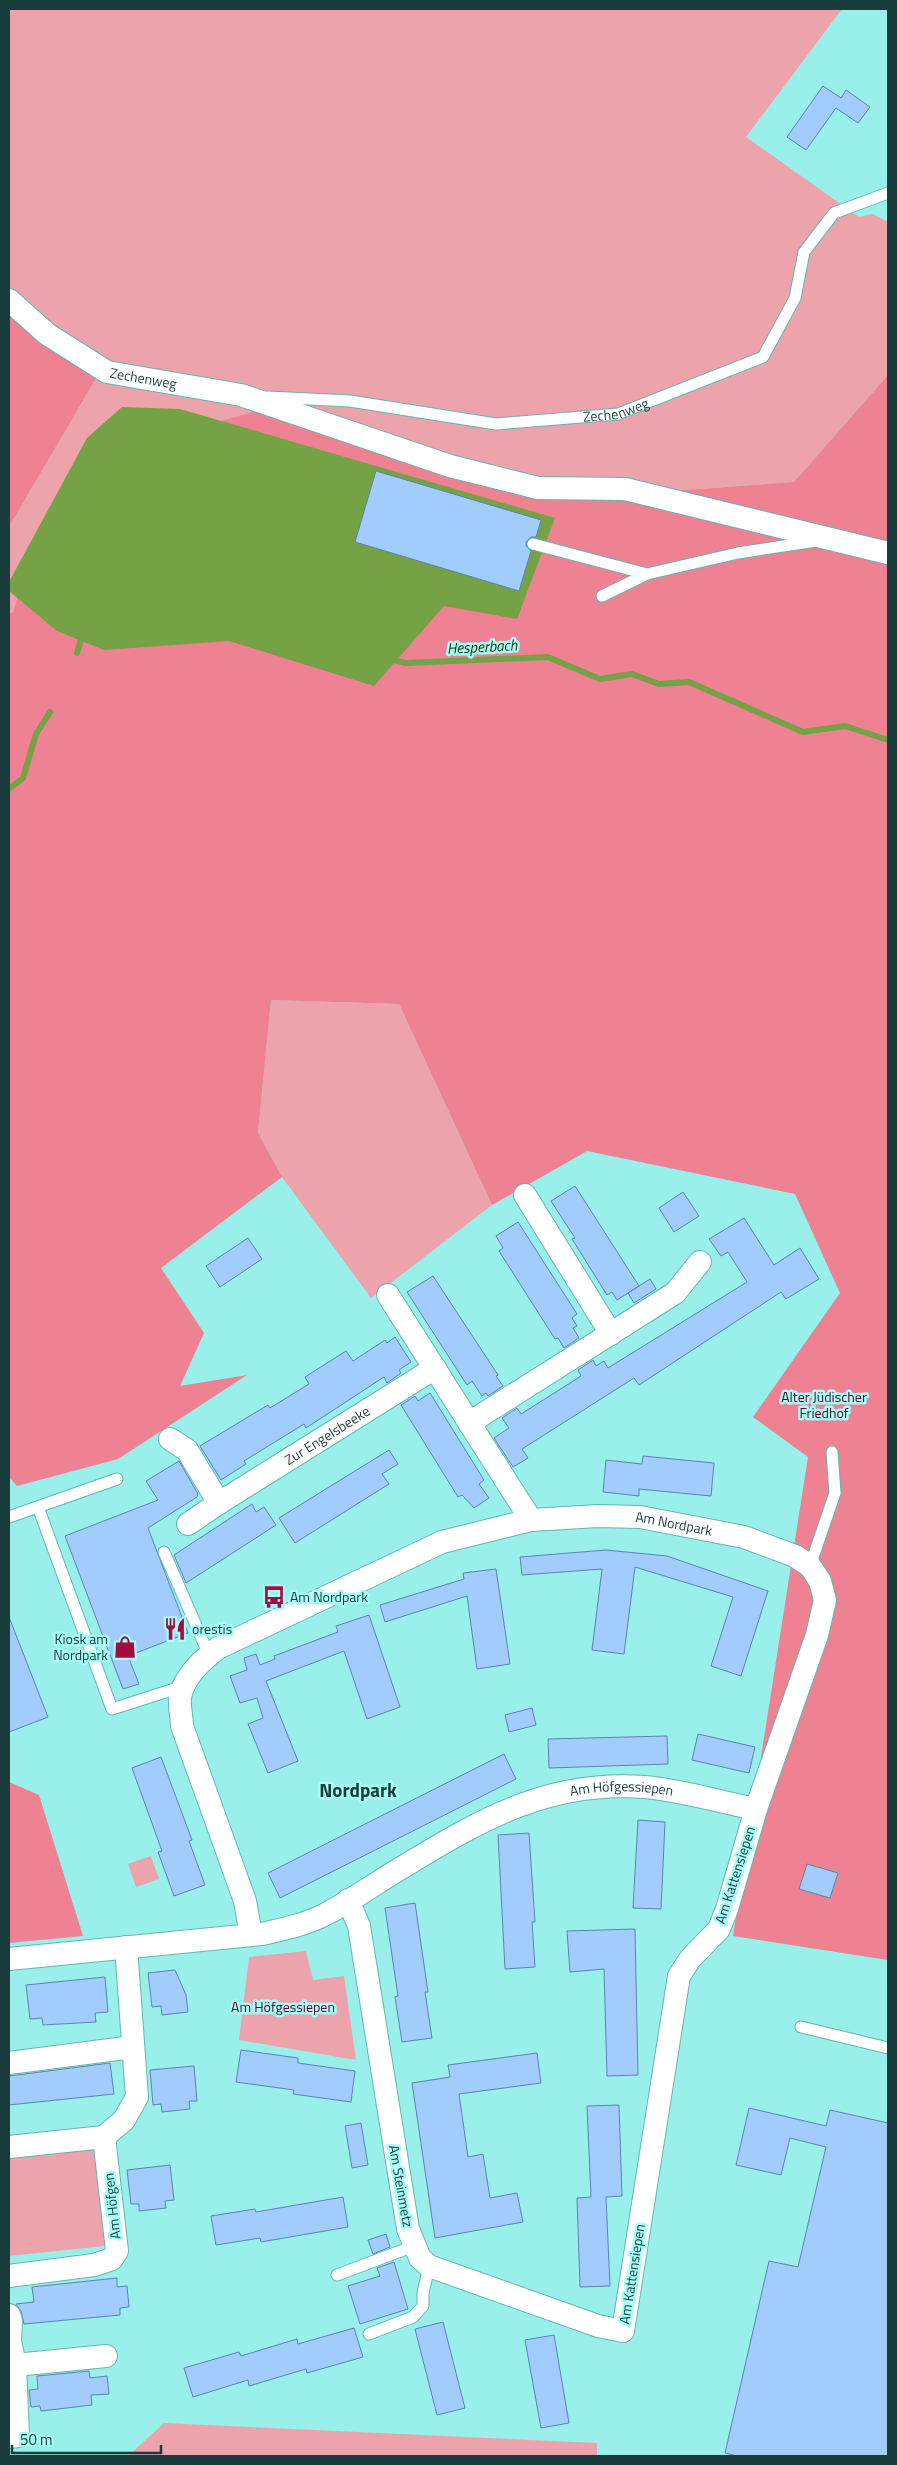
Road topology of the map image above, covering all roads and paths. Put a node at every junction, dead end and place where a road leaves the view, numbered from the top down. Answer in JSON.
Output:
{"nodes":[{"id":1,"x":888,"y":193,"type":"edge"},
{"id":2,"x":9,"y":300,"type":"edge"},
{"id":3,"x":241,"y":395,"type":"junction"},
{"id":4,"x":830,"y":539,"type":"junction"},
{"id":5,"x":533,"y":544,"type":"dead end"},
{"id":6,"x":888,"y":553,"type":"edge"},
{"id":7,"x":647,"y":574,"type":"junction"},
{"id":8,"x":602,"y":596,"type":"dead end"},
{"id":9,"x":525,"y":1195,"type":"dead end"},
{"id":10,"x":700,"y":1262,"type":"dead end"},
{"id":11,"x":388,"y":1295,"type":"dead end"},
{"id":12,"x":611,"y":1334,"type":"junction"},
{"id":13,"x":434,"y":1368,"type":"junction"},
{"id":14,"x":469,"y":1423,"type":"junction"},
{"id":15,"x":170,"y":1439,"type":"dead end"},
{"id":16,"x":832,"y":1452,"type":"dead end"},
{"id":17,"x":117,"y":1479,"type":"dead end"},
{"id":18,"x":219,"y":1502,"type":"junction"},
{"id":19,"x":38,"y":1507,"type":"junction"},
{"id":20,"x":9,"y":1518,"type":"edge"},
{"id":21,"x":531,"y":1520,"type":"junction"},
{"id":22,"x":188,"y":1524,"type":"dead end"},
{"id":23,"x":164,"y":1552,"type":"dead end"},
{"id":24,"x":810,"y":1566,"type":"junction"},
{"id":25,"x":213,"y":1652,"type":"junction"},
{"id":26,"x":184,"y":1686,"type":"junction"},
{"id":27,"x":756,"y":1809,"type":"junction"},
{"id":28,"x":348,"y":1900,"type":"junction"},
{"id":29,"x":251,"y":1935,"type":"junction"},
{"id":30,"x":126,"y":1947,"type":"junction"},
{"id":31,"x":9,"y":1959,"type":"edge"},
{"id":32,"x":801,"y":2027,"type":"dead end"},
{"id":33,"x":133,"y":2047,"type":"junction"},
{"id":34,"x":888,"y":2048,"type":"edge"},
{"id":35,"x":9,"y":2063,"type":"edge"},
{"id":36,"x":104,"y":2137,"type":"junction"},
{"id":37,"x":9,"y":2147,"type":"edge"},
{"id":38,"x":414,"y":2246,"type":"junction"},
{"id":39,"x":429,"y":2266,"type":"junction"},
{"id":40,"x":336,"y":2275,"type":"dead end"},
{"id":41,"x":9,"y":2276,"type":"edge"},
{"id":42,"x":9,"y":2315,"type":"edge"},
{"id":43,"x":623,"y":2331,"type":"joint"},
{"id":44,"x":369,"y":2334,"type":"dead end"},
{"id":45,"x":106,"y":2356,"type":"dead end"},
{"id":46,"x":15,"y":2364,"type":"junction"},
{"id":47,"x":9,"y":2437,"type":"edge"}],
"edges":[{"from":1,"to":3,"type":"lane","name":"Zechenweg"},
{"from":2,"to":3,"type":"street","name":"Zechenweg"},
{"from":3,"to":4,"type":"street","name":"Zechenweg"},
{"from":4,"to":6,"type":"street","name":"Zechenweg"},
{"from":4,"to":7,"type":"lane"},
{"from":5,"to":7,"type":"lane"},
{"from":7,"to":8,"type":"lane"},
{"from":9,"to":12,"type":"street"},
{"from":10,"to":12,"type":"street"},
{"from":11,"to":13,"type":"street"},
{"from":12,"to":14,"type":"street"},
{"from":13,"to":14,"type":"street"},
{"from":13,"to":18,"type":"street","name":"Zur Engelsbeeke"},
{"from":14,"to":21,"type":"street"},
{"from":15,"to":18,"type":"street"},
{"from":16,"to":24,"type":"lane"},
{"from":17,"to":19,"type":"lane"},
{"from":18,"to":22,"type":"street","name":"Zur Engelsbeeke"},
{"from":19,"to":20,"type":"lane"},
{"from":19,"to":26,"type":"lane"},
{"from":21,"to":24,"type":"street","name":"Am Nordpark"},
{"from":21,"to":25,"type":"street","name":"Am Nordpark"},
{"from":23,"to":25,"type":"lane"},
{"from":24,"to":27,"type":"street","name":"Am Kattensiepen"},
{"from":25,"to":26,"type":"street","name":"Am Nordpark"},
{"from":26,"to":29,"type":"street","name":"Am Nordpark"},
{"from":27,"to":28,"type":"street","name":"Am Höfgessiepen"},
{"from":27,"to":43,"type":"street","name":"Am Kattensiepen"},
{"from":28,"to":29,"type":"street","name":"Am Höfgessiepen"},
{"from":28,"to":38,"type":"street","name":"Am Steinmetz"},
{"from":29,"to":30,"type":"street","name":"Am Höfgessiepen"},
{"from":30,"to":31,"type":"street","name":"Am Höfgessiepen"},
{"from":30,"to":33,"type":"street"},
{"from":32,"to":34,"type":"lane"},
{"from":33,"to":35,"type":"street"},
{"from":33,"to":36,"type":"street"},
{"from":36,"to":37,"type":"street"},
{"from":36,"to":41,"type":"street","name":"Am Höfgen"},
{"from":38,"to":39,"type":"street","name":"Am Steinmetz"},
{"from":38,"to":40,"type":"lane"},
{"from":39,"to":43,"type":"street","name":"Am Steinmetz"},
{"from":39,"to":44,"type":"lane"},
{"from":42,"to":46,"type":"street"},
{"from":45,"to":46,"type":"street"},
{"from":46,"to":47,"type":"street"}]}
